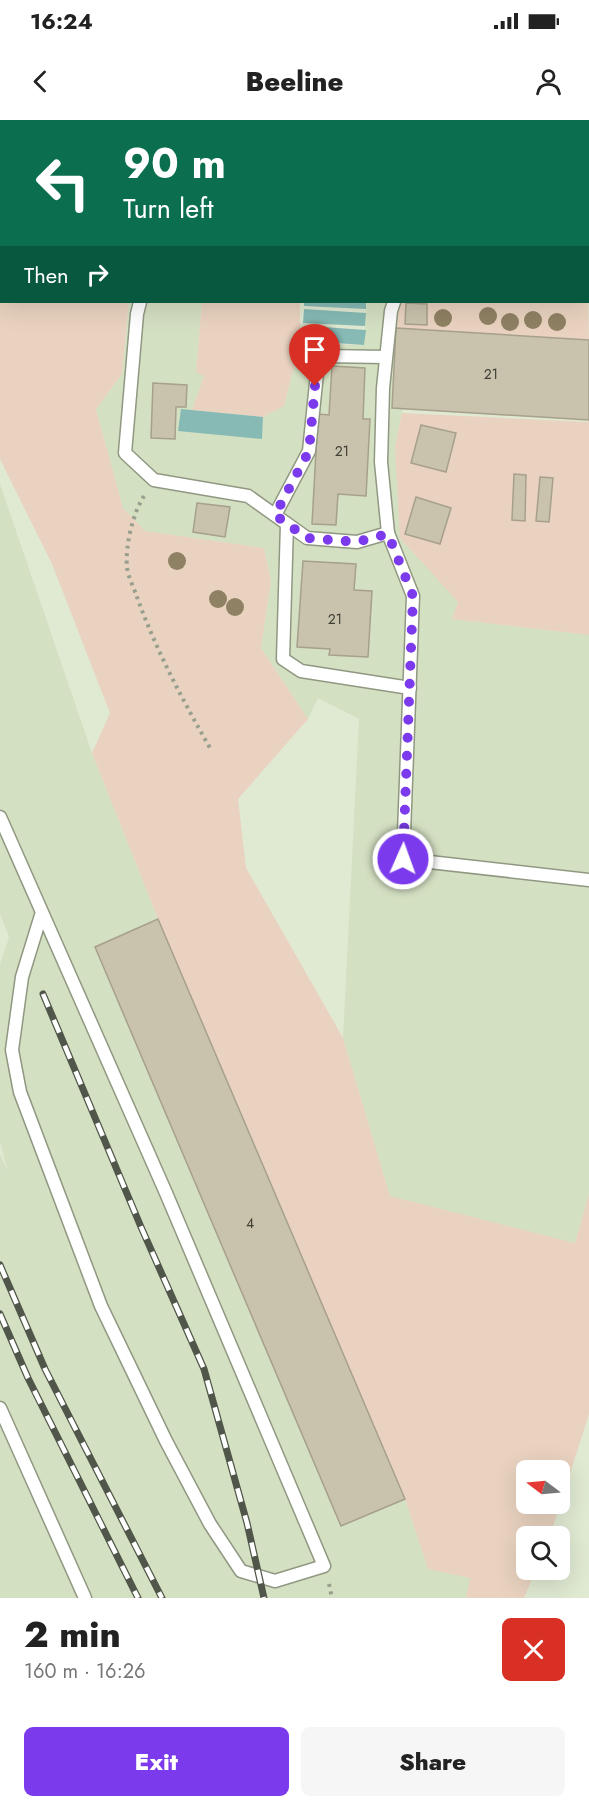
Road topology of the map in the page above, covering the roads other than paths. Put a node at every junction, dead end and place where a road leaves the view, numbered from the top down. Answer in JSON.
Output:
{"nodes":[{"id":1,"x":140,"y":303,"type":"edge"},
{"id":2,"x":394,"y":303,"type":"edge"},
{"id":3,"x":386,"y":357,"type":"junction"},
{"id":4,"x":275,"y":515,"type":"junction"},
{"id":5,"x":287,"y":524,"type":"junction"},
{"id":6,"x":388,"y":534,"type":"junction"},
{"id":7,"x":410,"y":688,"type":"junction"},
{"id":8,"x":0,"y":817,"type":"edge"},
{"id":9,"x":589,"y":880,"type":"edge"},
{"id":10,"x":42,"y":912,"type":"junction"},
{"id":11,"x":0,"y":1408,"type":"edge"},
{"id":12,"x":85,"y":1598,"type":"edge"}],
"edges":[{"from":1,"to":4,"type":"lane"},
{"from":2,"to":3,"type":"lane"},
{"from":3,"to":4,"type":"lane"},
{"from":3,"to":6,"type":"lane"},
{"from":4,"to":5,"type":"lane"},
{"from":5,"to":6,"type":"lane"},
{"from":5,"to":7,"type":"lane"},
{"from":6,"to":7,"type":"lane"},
{"from":7,"to":9,"type":"lane"},
{"from":8,"to":10,"type":"lane"},
{"from":10,"to":10,"type":"lane"},
{"from":11,"to":12,"type":"lane"}]}
